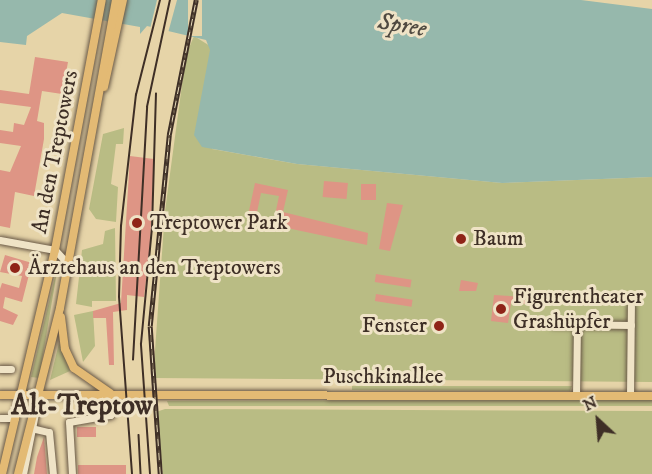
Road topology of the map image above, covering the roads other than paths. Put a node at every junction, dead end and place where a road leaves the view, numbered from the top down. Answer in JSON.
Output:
{"nodes":[{"id":1,"x":102,"y":0,"type":"edge"},
{"id":2,"x":116,"y":0,"type":"edge"},
{"id":3,"x":123,"y":0,"type":"edge"},
{"id":4,"x":106,"y":69,"type":"junction"},
{"id":5,"x":0,"y":240,"type":"edge"},
{"id":6,"x":55,"y":250,"type":"junction"},
{"id":7,"x":68,"y":264,"type":"junction"},
{"id":8,"x":631,"y":306,"type":"dead end"},
{"id":9,"x":60,"y":308,"type":"junction"},
{"id":10,"x":553,"y":324,"type":"dead end"},
{"id":11,"x":577,"y":324,"type":"junction"},
{"id":12,"x":631,"y":325,"type":"junction"},
{"id":13,"x":0,"y":369,"type":"edge"},
{"id":14,"x":11,"y":369,"type":"dead end"},
{"id":15,"x":0,"y":394,"type":"edge"},
{"id":16,"x":21,"y":394,"type":"junction"},
{"id":17,"x":114,"y":395,"type":"junction"},
{"id":18,"x":39,"y":396,"type":"junction"},
{"id":19,"x":576,"y":396,"type":"junction"},
{"id":20,"x":630,"y":396,"type":"junction"},
{"id":21,"x":652,"y":396,"type":"edge"},
{"id":22,"x":0,"y":418,"type":"edge"},
{"id":23,"x":15,"y":418,"type":"junction"},
{"id":24,"x":32,"y":428,"type":"junction"},
{"id":25,"x":4,"y":473,"type":"edge"},
{"id":26,"x":18,"y":474,"type":"edge"},
{"id":27,"x":23,"y":474,"type":"edge"},
{"id":28,"x":53,"y":474,"type":"edge"},
{"id":29,"x":72,"y":474,"type":"edge"}],
"edges":[{"from":1,"to":6,"type":"main road","name":"An den Treptowers"},
{"from":2,"to":4,"type":"main road"},
{"from":3,"to":4,"type":"main road"},
{"from":4,"to":7,"type":"main road","name":"An den Treptowers"},
{"from":5,"to":6,"type":"street"},
{"from":6,"to":7,"type":"street"},
{"from":6,"to":16,"type":"main road","name":"An den Treptowers"},
{"from":7,"to":9,"type":"main road","name":"An den Treptowers"},
{"from":8,"to":12,"type":"street"},
{"from":9,"to":17,"type":"main road"},
{"from":9,"to":18,"type":"main road"},
{"from":10,"to":11,"type":"street"},
{"from":11,"to":12,"type":"street"},
{"from":11,"to":19,"type":"street"},
{"from":12,"to":20,"type":"street"},
{"from":13,"to":14,"type":"street"},
{"from":15,"to":16,"type":"main road","name":"Puschkinallee"},
{"from":16,"to":18,"type":"main road","name":"Puschkinallee"},
{"from":16,"to":23,"type":"main road","name":"An den Treptowers"},
{"from":17,"to":18,"type":"main road","name":"Puschkinallee"},
{"from":17,"to":19,"type":"main road","name":"Puschkinallee"},
{"from":17,"to":29,"type":"street"},
{"from":18,"to":24,"type":"main road"},
{"from":19,"to":20,"type":"main road","name":"Puschkinallee"},
{"from":20,"to":21,"type":"main road","name":"Puschkinallee"},
{"from":22,"to":23,"type":"street"},
{"from":23,"to":25,"type":"main road","name":"An den Treptowers"},
{"from":24,"to":26,"type":"main road"},
{"from":24,"to":27,"type":"street"},
{"from":24,"to":28,"type":"street"}]}
